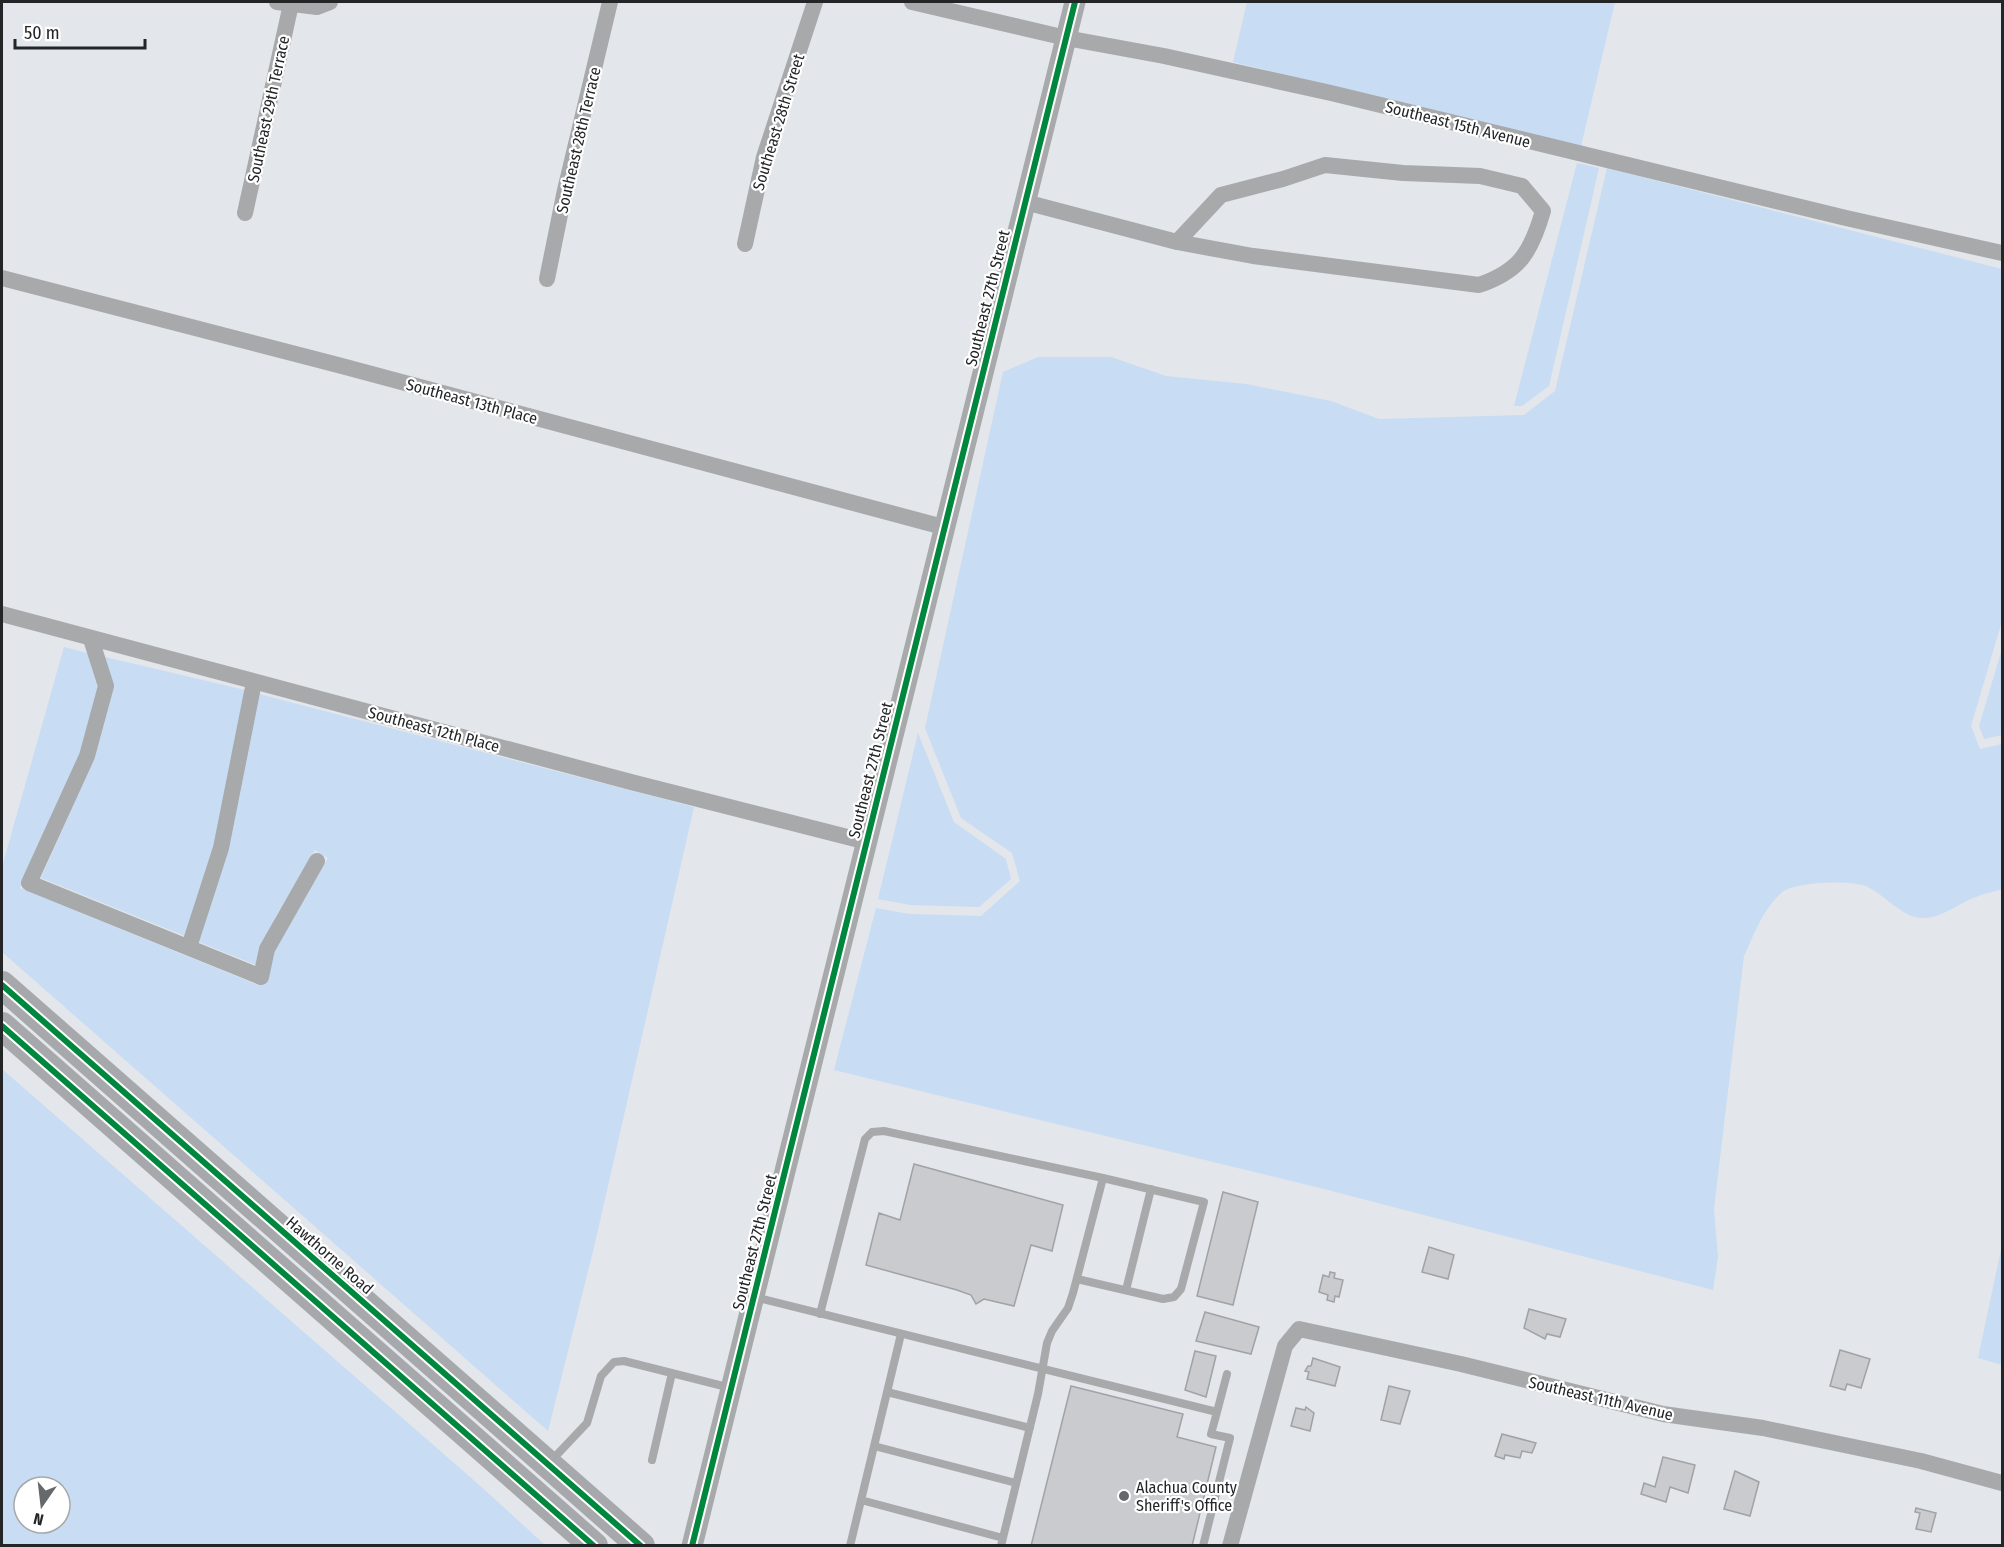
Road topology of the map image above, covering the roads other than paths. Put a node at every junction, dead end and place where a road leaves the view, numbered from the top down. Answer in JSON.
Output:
{"nodes":[{"id":1,"x":330,"y":2,"type":"edge"},
{"id":2,"x":610,"y":2,"type":"edge"},
{"id":3,"x":815,"y":2,"type":"edge"},
{"id":4,"x":912,"y":2,"type":"edge"},
{"id":5,"x":1075,"y":2,"type":"edge"},
{"id":6,"x":284,"y":3,"type":"edge"},
{"id":7,"x":1066,"y":38,"type":"junction"},
{"id":8,"x":1025,"y":202,"type":"junction"},
{"id":9,"x":245,"y":213,"type":"dead end"},
{"id":10,"x":1177,"y":242,"type":"junction"},
{"id":11,"x":745,"y":244,"type":"dead end"},
{"id":12,"x":2002,"y":253,"type":"edge"},
{"id":13,"x":2,"y":278,"type":"edge"},
{"id":14,"x":547,"y":279,"type":"dead end"},
{"id":15,"x":943,"y":527,"type":"junction"},
{"id":16,"x":2,"y":614,"type":"edge"},
{"id":17,"x":91,"y":639,"type":"junction"},
{"id":18,"x":254,"y":682,"type":"junction"},
{"id":19,"x":867,"y":842,"type":"junction"},
{"id":20,"x":317,"y":861,"type":"dead end"},
{"id":21,"x":189,"y":947,"type":"junction"},
{"id":22,"x":2,"y":985,"type":"edge"},
{"id":23,"x":2,"y":1026,"type":"edge"},
{"id":24,"x":1103,"y":1178,"type":"junction"},
{"id":25,"x":1151,"y":1189,"type":"junction"},
{"id":26,"x":333,"y":1275,"type":"junction"},
{"id":27,"x":1077,"y":1279,"type":"junction"},
{"id":28,"x":1126,"y":1290,"type":"junction"},
{"id":29,"x":754,"y":1297,"type":"junction"},
{"id":30,"x":312,"y":1298,"type":"junction"},
{"id":31,"x":820,"y":1314,"type":"junction"},
{"id":32,"x":901,"y":1334,"type":"junction"},
{"id":33,"x":1042,"y":1368,"type":"junction"},
{"id":34,"x":672,"y":1373,"type":"junction"},
{"id":35,"x":1227,"y":1374,"type":"dead end"},
{"id":36,"x":732,"y":1388,"type":"junction"},
{"id":37,"x":887,"y":1392,"type":"junction"},
{"id":38,"x":1217,"y":1412,"type":"junction"},
{"id":39,"x":1030,"y":1428,"type":"junction"},
{"id":40,"x":874,"y":1446,"type":"junction"},
{"id":41,"x":652,"y":1460,"type":"dead end"},
{"id":42,"x":548,"y":1464,"type":"junction"},
{"id":43,"x":1016,"y":1483,"type":"junction"},
{"id":44,"x":2002,"y":1483,"type":"edge"},
{"id":45,"x":861,"y":1500,"type":"junction"},
{"id":46,"x":1002,"y":1542,"type":"edge"},
{"id":47,"x":594,"y":1545,"type":"edge"},
{"id":48,"x":640,"y":1545,"type":"edge"},
{"id":49,"x":692,"y":1545,"type":"edge"},
{"id":50,"x":850,"y":1545,"type":"edge"},
{"id":51,"x":1203,"y":1545,"type":"edge"},
{"id":52,"x":1230,"y":1545,"type":"edge"}],
"edges":[{"from":1,"to":6,"type":"street"},
{"from":2,"to":14,"type":"street","name":"Southeast 28th Terrace"},
{"from":3,"to":11,"type":"street","name":"Southeast 28th Street"},
{"from":4,"to":7,"type":"street","name":"Southeast 15th Avenue"},
{"from":5,"to":7,"type":"street","name":"Southeast 27th Street"},
{"from":6,"to":9,"type":"street","name":"Southeast 29th Terrace"},
{"from":7,"to":8,"type":"street","name":"Southeast 27th Street"},
{"from":7,"to":12,"type":"street","name":"Southeast 15th Avenue"},
{"from":8,"to":10,"type":"street"},
{"from":8,"to":15,"type":"street","name":"Southeast 27th Street"},
{"from":10,"to":10,"type":"street"},
{"from":13,"to":15,"type":"street","name":"Southeast 13th Place"},
{"from":15,"to":19,"type":"street","name":"Southeast 27th Street"},
{"from":16,"to":17,"type":"street","name":"Southeast 12th Place"},
{"from":17,"to":18,"type":"street","name":"Southeast 12th Place"},
{"from":17,"to":21,"type":"street"},
{"from":18,"to":19,"type":"street","name":"Southeast 12th Place"},
{"from":18,"to":21,"type":"street"},
{"from":19,"to":29,"type":"street","name":"Southeast 27th Street"},
{"from":20,"to":21,"type":"street"},
{"from":22,"to":26,"type":"highway","name":"Hawthorne Road"},
{"from":23,"to":30,"type":"highway"},
{"from":24,"to":25,"type":"lane"},
{"from":24,"to":27,"type":"lane"},
{"from":24,"to":31,"type":"lane"},
{"from":25,"to":28,"type":"lane"},
{"from":25,"to":28,"type":"lane"},
{"from":26,"to":30,"type":"highway"},
{"from":26,"to":42,"type":"highway","name":"Hawthorne Road"},
{"from":27,"to":28,"type":"lane"},
{"from":27,"to":33,"type":"lane"},
{"from":29,"to":31,"type":"lane"},
{"from":29,"to":36,"type":"street","name":"Southeast 27th Street"},
{"from":30,"to":47,"type":"highway"},
{"from":31,"to":32,"type":"lane"},
{"from":32,"to":33,"type":"lane"},
{"from":32,"to":37,"type":"lane"},
{"from":33,"to":38,"type":"lane"},
{"from":33,"to":39,"type":"lane"},
{"from":34,"to":36,"type":"lane"},
{"from":34,"to":41,"type":"lane"},
{"from":34,"to":42,"type":"lane"},
{"from":35,"to":38,"type":"lane"},
{"from":36,"to":49,"type":"street","name":"Southeast 27th Street"},
{"from":37,"to":39,"type":"lane"},
{"from":37,"to":40,"type":"lane"},
{"from":38,"to":51,"type":"lane"},
{"from":39,"to":43,"type":"lane"},
{"from":40,"to":43,"type":"lane"},
{"from":40,"to":45,"type":"lane"},
{"from":42,"to":48,"type":"highway","name":"Hawthorne Road"},
{"from":43,"to":46,"type":"lane"},
{"from":44,"to":52,"type":"street","name":"Southeast 11th Avenue"},
{"from":45,"to":46,"type":"lane"},
{"from":45,"to":50,"type":"lane"}]}
